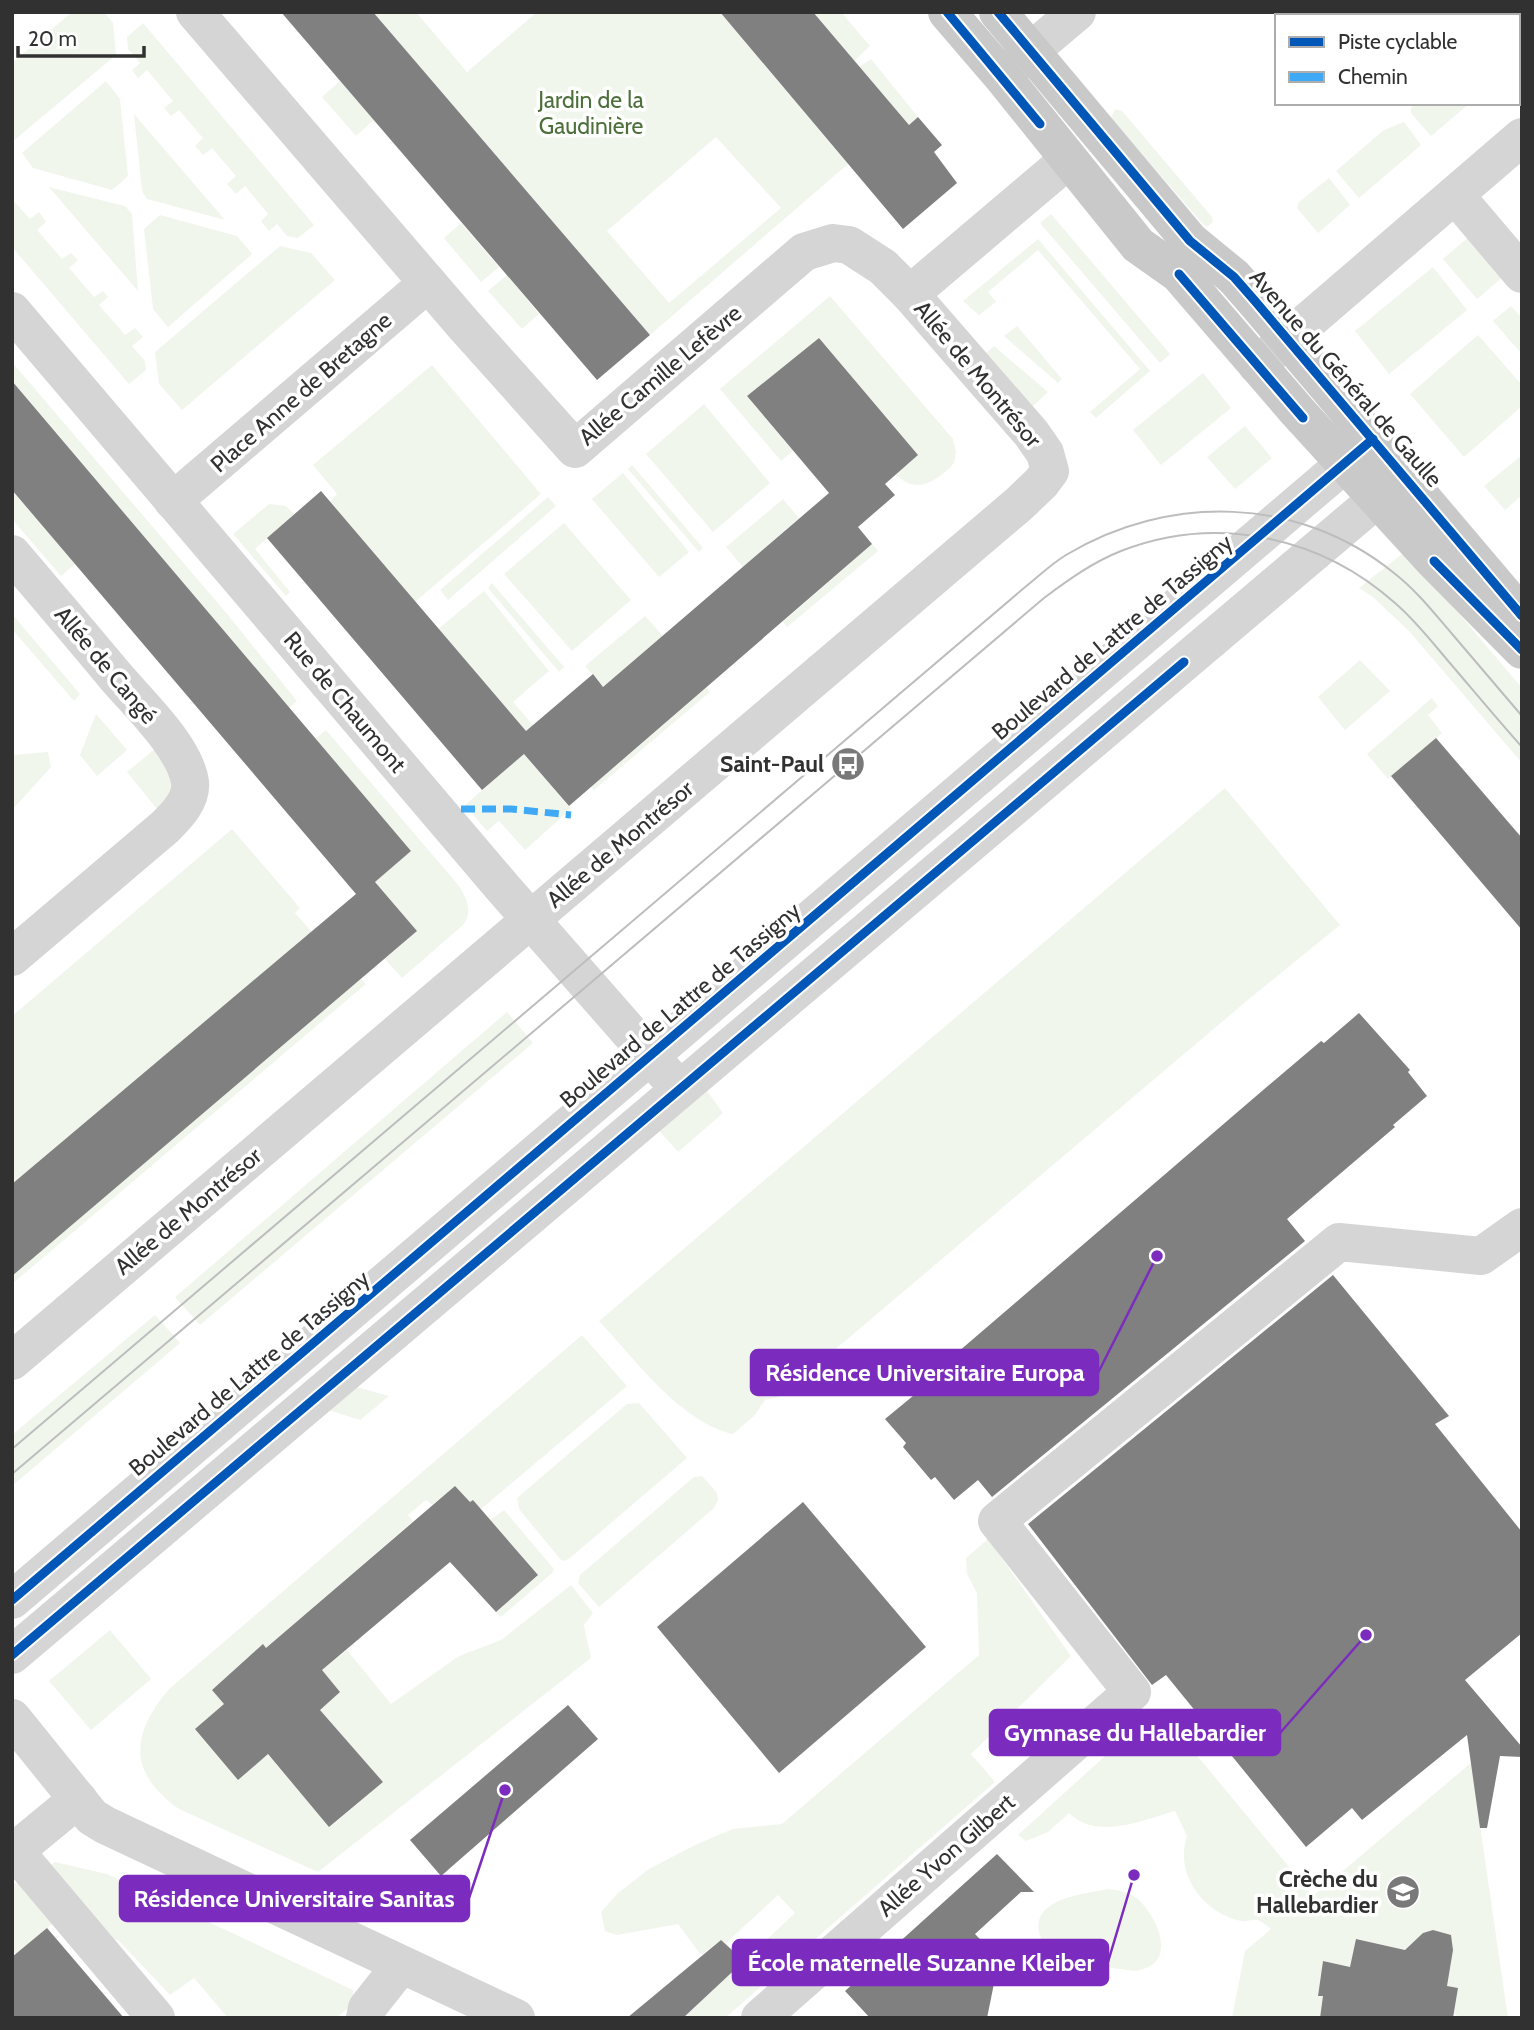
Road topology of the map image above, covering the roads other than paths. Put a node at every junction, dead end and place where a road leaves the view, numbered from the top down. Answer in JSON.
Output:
{"nodes":[{"id":1,"x":195,"y":12,"type":"edge"},
{"id":2,"x":947,"y":12,"type":"edge"},
{"id":3,"x":998,"y":12,"type":"edge"},
{"id":4,"x":1077,"y":12,"type":"edge"},
{"id":5,"x":1031,"y":51,"type":"junction"},
{"id":6,"x":1002,"y":76,"type":"junction"},
{"id":7,"x":1522,"y":137,"type":"edge"},
{"id":8,"x":1068,"y":160,"type":"junction"},
{"id":9,"x":1455,"y":195,"type":"junction"},
{"id":10,"x":1522,"y":274,"type":"edge"},
{"id":11,"x":428,"y":283,"type":"junction"},
{"id":12,"x":910,"y":294,"type":"junction"},
{"id":13,"x":12,"y":311,"type":"edge"},
{"id":14,"x":1287,"y":339,"type":"junction"},
{"id":15,"x":1257,"y":365,"type":"junction"},
{"id":16,"x":1359,"y":451,"type":"junction"},
{"id":17,"x":1391,"y":487,"type":"junction"},
{"id":18,"x":173,"y":501,"type":"junction"},
{"id":19,"x":12,"y":554,"type":"edge"},
{"id":20,"x":1522,"y":616,"type":"edge"},
{"id":21,"x":1522,"y":650,"type":"edge"},
{"id":22,"x":531,"y":919,"type":"junction"},
{"id":23,"x":12,"y":957,"type":"edge"},
{"id":24,"x":650,"y":1056,"type":"junction"},
{"id":25,"x":680,"y":1090,"type":"junction"},
{"id":26,"x":1522,"y":1227,"type":"edge"},
{"id":27,"x":12,"y":1361,"type":"edge"},
{"id":28,"x":12,"y":1600,"type":"edge"},
{"id":29,"x":12,"y":1655,"type":"edge"},
{"id":30,"x":12,"y":1718,"type":"edge"},
{"id":31,"x":78,"y":1799,"type":"junction"},
{"id":32,"x":401,"y":1965,"type":"junction"},
{"id":33,"x":156,"y":2018,"type":"edge"},
{"id":34,"x":365,"y":2018,"type":"edge"},
{"id":35,"x":516,"y":2018,"type":"edge"},
{"id":36,"x":761,"y":2018,"type":"edge"}],
"edges":[{"from":1,"to":11,"type":"street","name":"Allée Camille Lefèvre"},
{"from":2,"to":6,"type":"main road","name":"Avenue du Général de Gaulle"},
{"from":3,"to":5,"type":"main road","name":"Avenue du Général de Gaulle"},
{"from":4,"to":5,"type":"street"},
{"from":5,"to":6,"type":"street"},
{"from":5,"to":14,"type":"main road","name":"Avenue du Général de Gaulle"},
{"from":6,"to":8,"type":"main road","name":"Avenue du Général de Gaulle"},
{"from":7,"to":9,"type":"street"},
{"from":8,"to":12,"type":"street"},
{"from":8,"to":15,"type":"main road","name":"Avenue du Général de Gaulle"},
{"from":9,"to":10,"type":"street"},
{"from":9,"to":14,"type":"street"},
{"from":11,"to":12,"type":"street","name":"Allée Camille Lefèvre"},
{"from":11,"to":18,"type":"street","name":"Place Anne de Bretagne"},
{"from":12,"to":22,"type":"street","name":"Allée de Montrésor"},
{"from":13,"to":18,"type":"street","name":"Rue de Chaumont"},
{"from":14,"to":15,"type":"street"},
{"from":14,"to":16,"type":"main road","name":"Avenue du Général de Gaulle"},
{"from":15,"to":16,"type":"main road","name":"Avenue du Général de Gaulle"},
{"from":16,"to":17,"type":"main road","name":"Avenue du Général de Gaulle"},
{"from":16,"to":24,"type":"street","name":"Boulevard de Lattre de Tassigny"},
{"from":17,"to":20,"type":"main road","name":"Avenue du Général de Gaulle"},
{"from":17,"to":21,"type":"main road","name":"Avenue du Général de Gaulle"},
{"from":17,"to":25,"type":"street"},
{"from":18,"to":22,"type":"street","name":"Rue de Chaumont"},
{"from":19,"to":23,"type":"street","name":"Allée de Cangé"},
{"from":22,"to":24,"type":"street","name":"Rue de Chaumont"},
{"from":22,"to":27,"type":"street","name":"Allée de Montrésor"},
{"from":24,"to":25,"type":"street","name":"Rue de Chaumont"},
{"from":24,"to":28,"type":"street","name":"Boulevard de Lattre de Tassigny"},
{"from":25,"to":29,"type":"street"},
{"from":26,"to":36,"type":"street","name":"Allée Yvon Gilbert"},
{"from":30,"to":31,"type":"street"},
{"from":31,"to":32,"type":"street"},
{"from":31,"to":33,"type":"street"},
{"from":32,"to":34,"type":"street"},
{"from":32,"to":35,"type":"street"}]}
